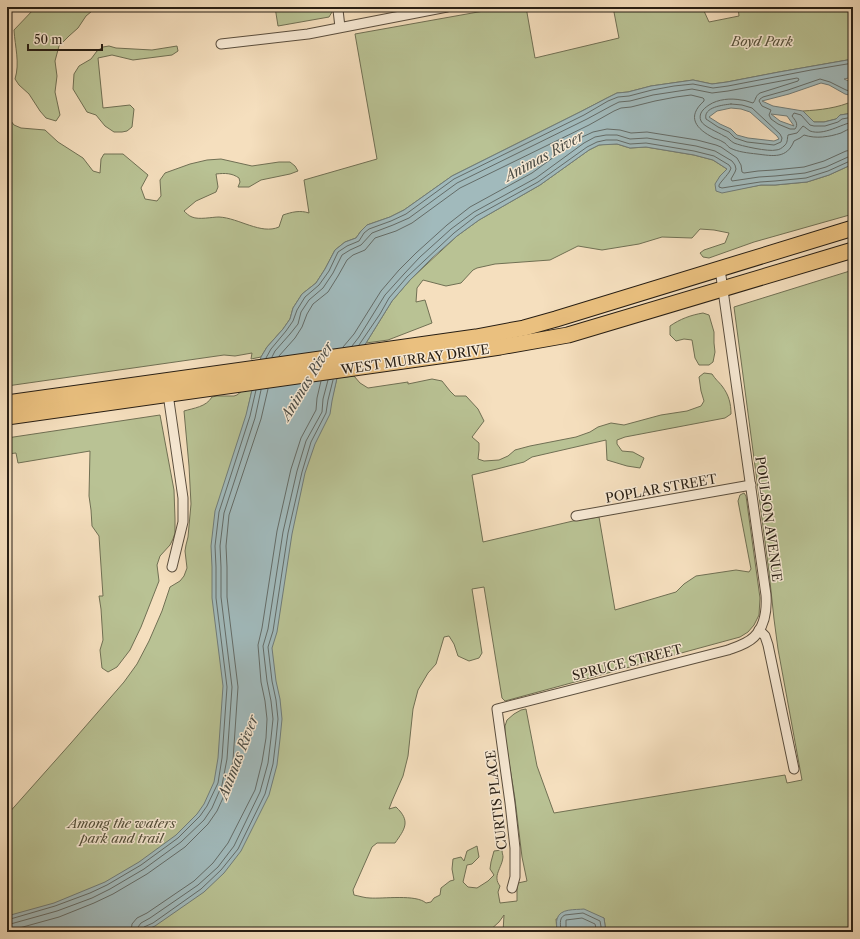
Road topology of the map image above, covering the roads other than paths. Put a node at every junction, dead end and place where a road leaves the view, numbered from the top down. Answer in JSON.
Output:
{"nodes":[{"id":1,"x":339,"y":7,"type":"edge"},
{"id":2,"x":447,"y":7,"type":"edge"},
{"id":3,"x":340,"y":27,"type":"junction"},
{"id":4,"x":221,"y":44,"type":"dead end"},
{"id":5,"x":853,"y":228,"type":"edge"},
{"id":6,"x":853,"y":250,"type":"edge"},
{"id":7,"x":720,"y":269,"type":"junction"},
{"id":8,"x":724,"y":289,"type":"junction"},
{"id":9,"x":168,"y":394,"type":"junction"},
{"id":10,"x":7,"y":403,"type":"edge"},
{"id":11,"x":7,"y":417,"type":"edge"},
{"id":12,"x":751,"y":485,"type":"junction"},
{"id":13,"x":576,"y":516,"type":"dead end"},
{"id":14,"x":172,"y":567,"type":"dead end"},
{"id":15,"x":759,"y":630,"type":"junction"},
{"id":16,"x":497,"y":709,"type":"joint"},
{"id":17,"x":794,"y":768,"type":"dead end"},
{"id":18,"x":512,"y":888,"type":"dead end"}],
"edges":[{"from":1,"to":3,"type":"street"},
{"from":2,"to":3,"type":"street"},
{"from":3,"to":4,"type":"street"},
{"from":5,"to":7,"type":"highway","name":"WEST MURRAY DRIVE"},
{"from":6,"to":8,"type":"highway","name":"WEST MURRAY DRIVE"},
{"from":7,"to":8,"type":"street","name":"POULSON AVENUE"},
{"from":7,"to":10,"type":"highway","name":"WEST MURRAY DRIVE"},
{"from":8,"to":9,"type":"highway","name":"WEST MURRAY DRIVE"},
{"from":8,"to":12,"type":"street","name":"POULSON AVENUE"},
{"from":9,"to":11,"type":"highway","name":"WEST MURRAY DRIVE"},
{"from":9,"to":14,"type":"street"},
{"from":12,"to":13,"type":"street","name":"POPLAR STREET"},
{"from":12,"to":15,"type":"street","name":"POULSON AVENUE"},
{"from":15,"to":16,"type":"street","name":"SPRUCE STREET"},
{"from":15,"to":17,"type":"street"},
{"from":16,"to":18,"type":"street","name":"CURTIS PLACE"}]}
